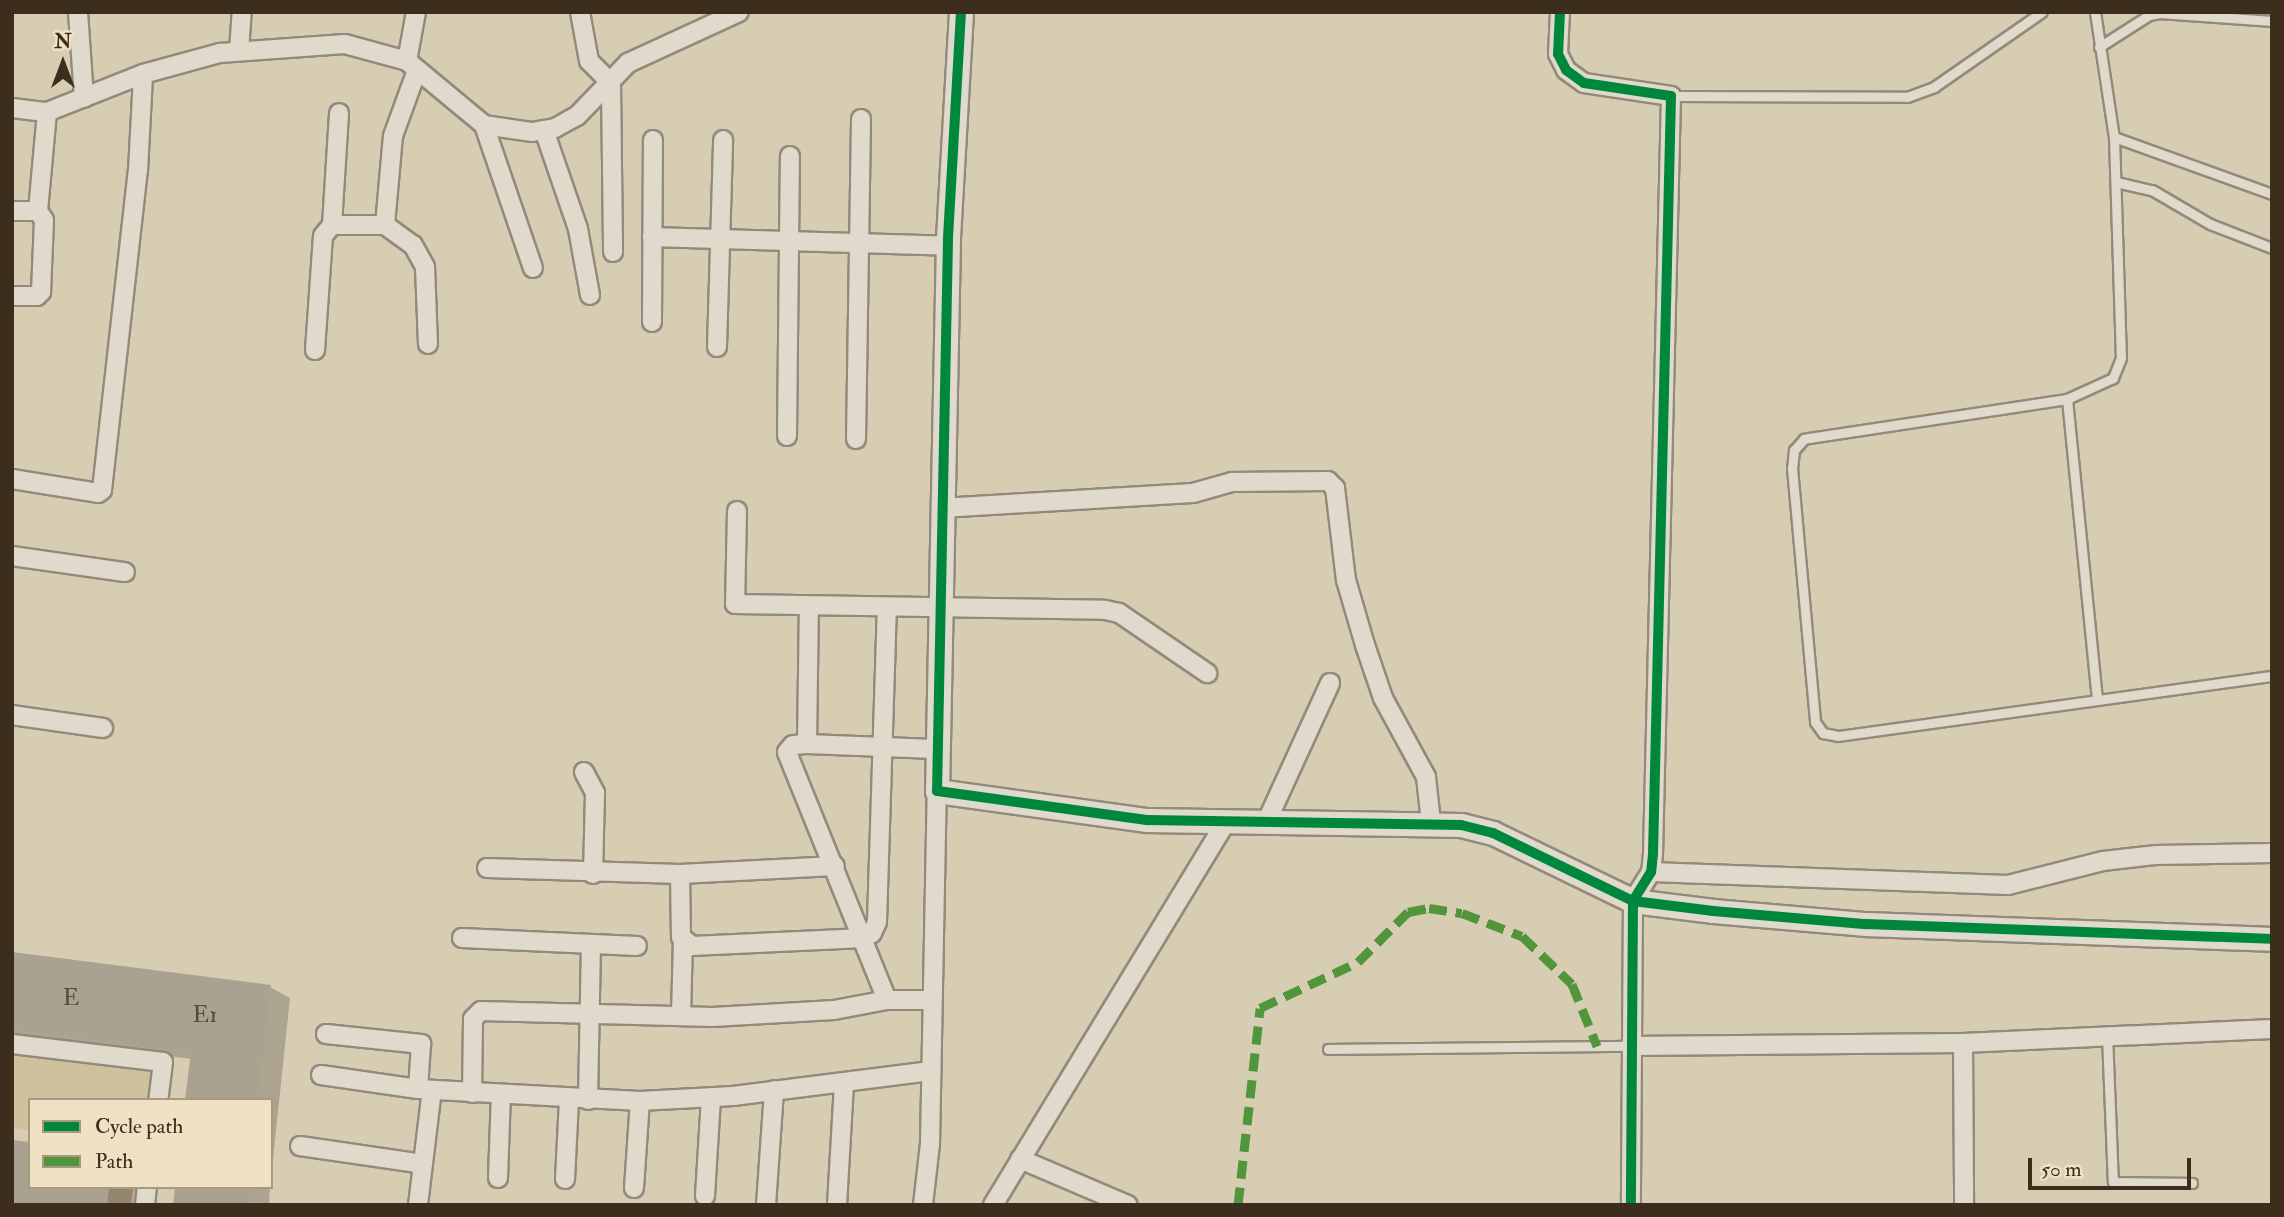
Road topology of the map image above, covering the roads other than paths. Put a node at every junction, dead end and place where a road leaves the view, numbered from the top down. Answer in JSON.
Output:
{"nodes":[{"id":1,"x":78,"y":12,"type":"edge"},
{"id":2,"x":242,"y":12,"type":"edge"},
{"id":3,"x":416,"y":12,"type":"edge"},
{"id":4,"x":580,"y":12,"type":"edge"},
{"id":5,"x":739,"y":12,"type":"edge"},
{"id":6,"x":961,"y":12,"type":"edge"},
{"id":7,"x":1560,"y":12,"type":"edge"},
{"id":8,"x":2042,"y":12,"type":"edge"},
{"id":9,"x":2095,"y":12,"type":"edge"},
{"id":10,"x":2149,"y":13,"type":"edge"},
{"id":11,"x":2270,"y":18,"type":"edge"},
{"id":12,"x":2099,"y":47,"type":"junction"},
{"id":13,"x":239,"y":51,"type":"junction"},
{"id":14,"x":412,"y":65,"type":"junction"},
{"id":15,"x":144,"y":74,"type":"junction"},
{"id":16,"x":611,"y":83,"type":"junction"},
{"id":17,"x":1671,"y":96,"type":"junction"},
{"id":18,"x":84,"y":98,"type":"junction"},
{"id":19,"x":12,"y":108,"type":"edge"},
{"id":20,"x":47,"y":112,"type":"junction"},
{"id":21,"x":339,"y":113,"type":"dead end"},
{"id":22,"x":861,"y":119,"type":"dead end"},
{"id":23,"x":484,"y":125,"type":"junction"},
{"id":24,"x":544,"y":130,"type":"junction"},
{"id":25,"x":2114,"y":137,"type":"junction"},
{"id":26,"x":653,"y":140,"type":"dead end"},
{"id":27,"x":723,"y":140,"type":"dead end"},
{"id":28,"x":790,"y":156,"type":"dead end"},
{"id":29,"x":2116,"y":182,"type":"junction"},
{"id":30,"x":2272,"y":194,"type":"edge"},
{"id":31,"x":12,"y":211,"type":"edge"},
{"id":32,"x":38,"y":211,"type":"junction"},
{"id":33,"x":332,"y":226,"type":"junction"},
{"id":34,"x":385,"y":226,"type":"junction"},
{"id":35,"x":652,"y":237,"type":"junction"},
{"id":36,"x":721,"y":240,"type":"junction"},
{"id":37,"x":789,"y":242,"type":"junction"},
{"id":38,"x":859,"y":244,"type":"junction"},
{"id":39,"x":948,"y":246,"type":"junction"},
{"id":40,"x":2272,"y":248,"type":"edge"},
{"id":41,"x":613,"y":252,"type":"dead end"},
{"id":42,"x":533,"y":268,"type":"dead end"},
{"id":43,"x":590,"y":295,"type":"dead end"},
{"id":44,"x":12,"y":296,"type":"edge"},
{"id":45,"x":652,"y":322,"type":"dead end"},
{"id":46,"x":428,"y":344,"type":"dead end"},
{"id":47,"x":717,"y":347,"type":"dead end"},
{"id":48,"x":314,"y":350,"type":"dead end"},
{"id":49,"x":2067,"y":400,"type":"junction"},
{"id":50,"x":787,"y":436,"type":"dead end"},
{"id":51,"x":856,"y":439,"type":"dead end"},
{"id":52,"x":12,"y":479,"type":"edge"},
{"id":53,"x":941,"y":508,"type":"junction"},
{"id":54,"x":737,"y":511,"type":"dead end"},
{"id":55,"x":12,"y":556,"type":"edge"},
{"id":56,"x":125,"y":572,"type":"dead end"},
{"id":57,"x":809,"y":607,"type":"junction"},
{"id":58,"x":887,"y":610,"type":"junction"},
{"id":59,"x":938,"y":611,"type":"junction"},
{"id":60,"x":1207,"y":673,"type":"dead end"},
{"id":61,"x":2272,"y":676,"type":"edge"},
{"id":62,"x":1330,"y":684,"type":"dead end"},
{"id":63,"x":2097,"y":700,"type":"junction"},
{"id":64,"x":12,"y":715,"type":"edge"},
{"id":65,"x":103,"y":728,"type":"dead end"},
{"id":66,"x":807,"y":744,"type":"junction"},
{"id":67,"x":884,"y":747,"type":"junction"},
{"id":68,"x":934,"y":749,"type":"junction"},
{"id":69,"x":584,"y":772,"type":"dead end"},
{"id":70,"x":937,"y":791,"type":"junction"},
{"id":71,"x":1226,"y":822,"type":"junction"},
{"id":72,"x":1431,"y":822,"type":"junction"},
{"id":73,"x":1266,"y":823,"type":"junction"},
{"id":74,"x":2272,"y":853,"type":"edge"},
{"id":75,"x":835,"y":866,"type":"junction"},
{"id":76,"x":487,"y":868,"type":"dead end"},
{"id":77,"x":1651,"y":872,"type":"junction"},
{"id":78,"x":593,"y":874,"type":"junction"},
{"id":79,"x":680,"y":874,"type":"junction"},
{"id":80,"x":1633,"y":901,"type":"junction"},
{"id":81,"x":462,"y":938,"type":"dead end"},
{"id":82,"x":864,"y":938,"type":"junction"},
{"id":83,"x":2272,"y":939,"type":"edge"},
{"id":84,"x":683,"y":942,"type":"junction"},
{"id":85,"x":637,"y":946,"type":"dead end"},
{"id":86,"x":591,"y":947,"type":"junction"},
{"id":87,"x":887,"y":1000,"type":"junction"},
{"id":88,"x":931,"y":1000,"type":"junction"},
{"id":89,"x":590,"y":1014,"type":"junction"},
{"id":90,"x":681,"y":1016,"type":"junction"},
{"id":91,"x":2272,"y":1029,"type":"edge"},
{"id":92,"x":326,"y":1034,"type":"dead end"},
{"id":93,"x":2107,"y":1035,"type":"junction"},
{"id":94,"x":1964,"y":1043,"type":"junction"},
{"id":95,"x":12,"y":1044,"type":"edge"},
{"id":96,"x":1630,"y":1046,"type":"junction"},
{"id":97,"x":1328,"y":1049,"type":"dead end"},
{"id":98,"x":931,"y":1071,"type":"junction"},
{"id":99,"x":321,"y":1075,"type":"dead end"},
{"id":100,"x":844,"y":1082,"type":"junction"},
{"id":101,"x":425,"y":1090,"type":"junction"},
{"id":102,"x":774,"y":1090,"type":"junction"},
{"id":103,"x":472,"y":1093,"type":"junction"},
{"id":104,"x":501,"y":1094,"type":"junction"},
{"id":105,"x":711,"y":1097,"type":"junction"},
{"id":106,"x":158,"y":1098,"type":"edge"},
{"id":107,"x":579,"y":1100,"type":"junction"},
{"id":108,"x":639,"y":1101,"type":"junction"},
{"id":109,"x":300,"y":1146,"type":"dead end"},
{"id":110,"x":1020,"y":1159,"type":"junction"},
{"id":111,"x":423,"y":1164,"type":"junction"},
{"id":112,"x":498,"y":1178,"type":"dead end"},
{"id":113,"x":565,"y":1180,"type":"dead end"},
{"id":114,"x":2192,"y":1183,"type":"dead end"},
{"id":115,"x":634,"y":1188,"type":"dead end"},
{"id":116,"x":705,"y":1196,"type":"dead end"},
{"id":117,"x":418,"y":1205,"type":"edge"},
{"id":118,"x":766,"y":1205,"type":"edge"},
{"id":119,"x":837,"y":1205,"type":"edge"},
{"id":120,"x":923,"y":1205,"type":"edge"},
{"id":121,"x":993,"y":1205,"type":"edge"},
{"id":122,"x":1128,"y":1205,"type":"edge"},
{"id":123,"x":1631,"y":1205,"type":"edge"},
{"id":124,"x":1964,"y":1205,"type":"edge"}],
"edges":[{"from":1,"to":18,"type":"street"},
{"from":2,"to":13,"type":"street"},
{"from":3,"to":14,"type":"street"},
{"from":4,"to":16,"type":"street"},
{"from":5,"to":16,"type":"street"},
{"from":6,"to":39,"type":"street"},
{"from":7,"to":17,"type":"street"},
{"from":8,"to":17,"type":"lane"},
{"from":9,"to":12,"type":"lane"},
{"from":10,"to":11,"type":"lane"},
{"from":10,"to":12,"type":"lane"},
{"from":12,"to":25,"type":"lane"},
{"from":13,"to":14,"type":"street"},
{"from":13,"to":15,"type":"street"},
{"from":14,"to":23,"type":"street"},
{"from":14,"to":34,"type":"street"},
{"from":15,"to":18,"type":"street"},
{"from":15,"to":52,"type":"street"},
{"from":16,"to":24,"type":"street"},
{"from":16,"to":41,"type":"street"},
{"from":17,"to":77,"type":"street"},
{"from":18,"to":20,"type":"street"},
{"from":19,"to":20,"type":"street"},
{"from":20,"to":32,"type":"street"},
{"from":21,"to":33,"type":"street"},
{"from":22,"to":38,"type":"street"},
{"from":23,"to":24,"type":"street"},
{"from":23,"to":42,"type":"street"},
{"from":24,"to":43,"type":"street"},
{"from":25,"to":29,"type":"lane"},
{"from":25,"to":30,"type":"lane"},
{"from":26,"to":35,"type":"street"},
{"from":27,"to":36,"type":"street"},
{"from":28,"to":37,"type":"street"},
{"from":29,"to":40,"type":"lane"},
{"from":29,"to":49,"type":"lane"},
{"from":31,"to":32,"type":"street"},
{"from":32,"to":44,"type":"street"},
{"from":33,"to":34,"type":"street"},
{"from":33,"to":48,"type":"street"},
{"from":34,"to":46,"type":"street"},
{"from":35,"to":36,"type":"street"},
{"from":35,"to":45,"type":"street"},
{"from":36,"to":37,"type":"street"},
{"from":36,"to":47,"type":"street"},
{"from":37,"to":38,"type":"street"},
{"from":37,"to":50,"type":"street"},
{"from":38,"to":39,"type":"street"},
{"from":38,"to":51,"type":"street"},
{"from":39,"to":53,"type":"street"},
{"from":49,"to":63,"type":"lane"},
{"from":49,"to":63,"type":"lane"},
{"from":53,"to":59,"type":"street"},
{"from":53,"to":72,"type":"street"},
{"from":54,"to":57,"type":"street"},
{"from":55,"to":56,"type":"street"},
{"from":57,"to":58,"type":"street"},
{"from":57,"to":66,"type":"street"},
{"from":58,"to":59,"type":"street"},
{"from":58,"to":67,"type":"street"},
{"from":59,"to":60,"type":"street"},
{"from":59,"to":68,"type":"street"},
{"from":61,"to":63,"type":"lane"},
{"from":62,"to":73,"type":"street"},
{"from":64,"to":65,"type":"street"},
{"from":66,"to":67,"type":"street"},
{"from":66,"to":75,"type":"street"},
{"from":67,"to":68,"type":"street"},
{"from":67,"to":82,"type":"street"},
{"from":68,"to":70,"type":"street"},
{"from":69,"to":78,"type":"street"},
{"from":70,"to":71,"type":"street"},
{"from":70,"to":88,"type":"street"},
{"from":71,"to":73,"type":"street"},
{"from":71,"to":110,"type":"street"},
{"from":72,"to":73,"type":"street"},
{"from":72,"to":80,"type":"street"},
{"from":74,"to":77,"type":"street"},
{"from":75,"to":79,"type":"street"},
{"from":75,"to":82,"type":"street"},
{"from":76,"to":78,"type":"street"},
{"from":77,"to":80,"type":"street"},
{"from":78,"to":79,"type":"street"},
{"from":79,"to":84,"type":"street"},
{"from":80,"to":83,"type":"street"},
{"from":80,"to":96,"type":"street"},
{"from":81,"to":86,"type":"street"},
{"from":82,"to":84,"type":"street"},
{"from":82,"to":87,"type":"street"},
{"from":84,"to":90,"type":"street"},
{"from":85,"to":86,"type":"street"},
{"from":86,"to":89,"type":"street"},
{"from":87,"to":88,"type":"street"},
{"from":87,"to":90,"type":"street"},
{"from":88,"to":98,"type":"street"},
{"from":89,"to":90,"type":"street"},
{"from":89,"to":103,"type":"street"},
{"from":89,"to":107,"type":"street"},
{"from":91,"to":93,"type":"street"},
{"from":92,"to":101,"type":"street"},
{"from":93,"to":94,"type":"street"},
{"from":93,"to":114,"type":"lane"},
{"from":94,"to":96,"type":"street"},
{"from":94,"to":124,"type":"street"},
{"from":95,"to":106,"type":"street"},
{"from":96,"to":97,"type":"lane"},
{"from":96,"to":123,"type":"street"},
{"from":98,"to":100,"type":"street"},
{"from":98,"to":120,"type":"street"},
{"from":99,"to":101,"type":"street"},
{"from":100,"to":102,"type":"street"},
{"from":100,"to":119,"type":"street"},
{"from":101,"to":103,"type":"street"},
{"from":101,"to":111,"type":"street"},
{"from":102,"to":105,"type":"street"},
{"from":102,"to":118,"type":"street"},
{"from":103,"to":104,"type":"street"},
{"from":104,"to":107,"type":"street"},
{"from":104,"to":112,"type":"street"},
{"from":105,"to":108,"type":"street"},
{"from":105,"to":116,"type":"street"},
{"from":107,"to":108,"type":"street"},
{"from":107,"to":113,"type":"street"},
{"from":108,"to":115,"type":"street"},
{"from":109,"to":111,"type":"street"},
{"from":110,"to":121,"type":"street"},
{"from":110,"to":122,"type":"street"},
{"from":111,"to":117,"type":"street"}]}
